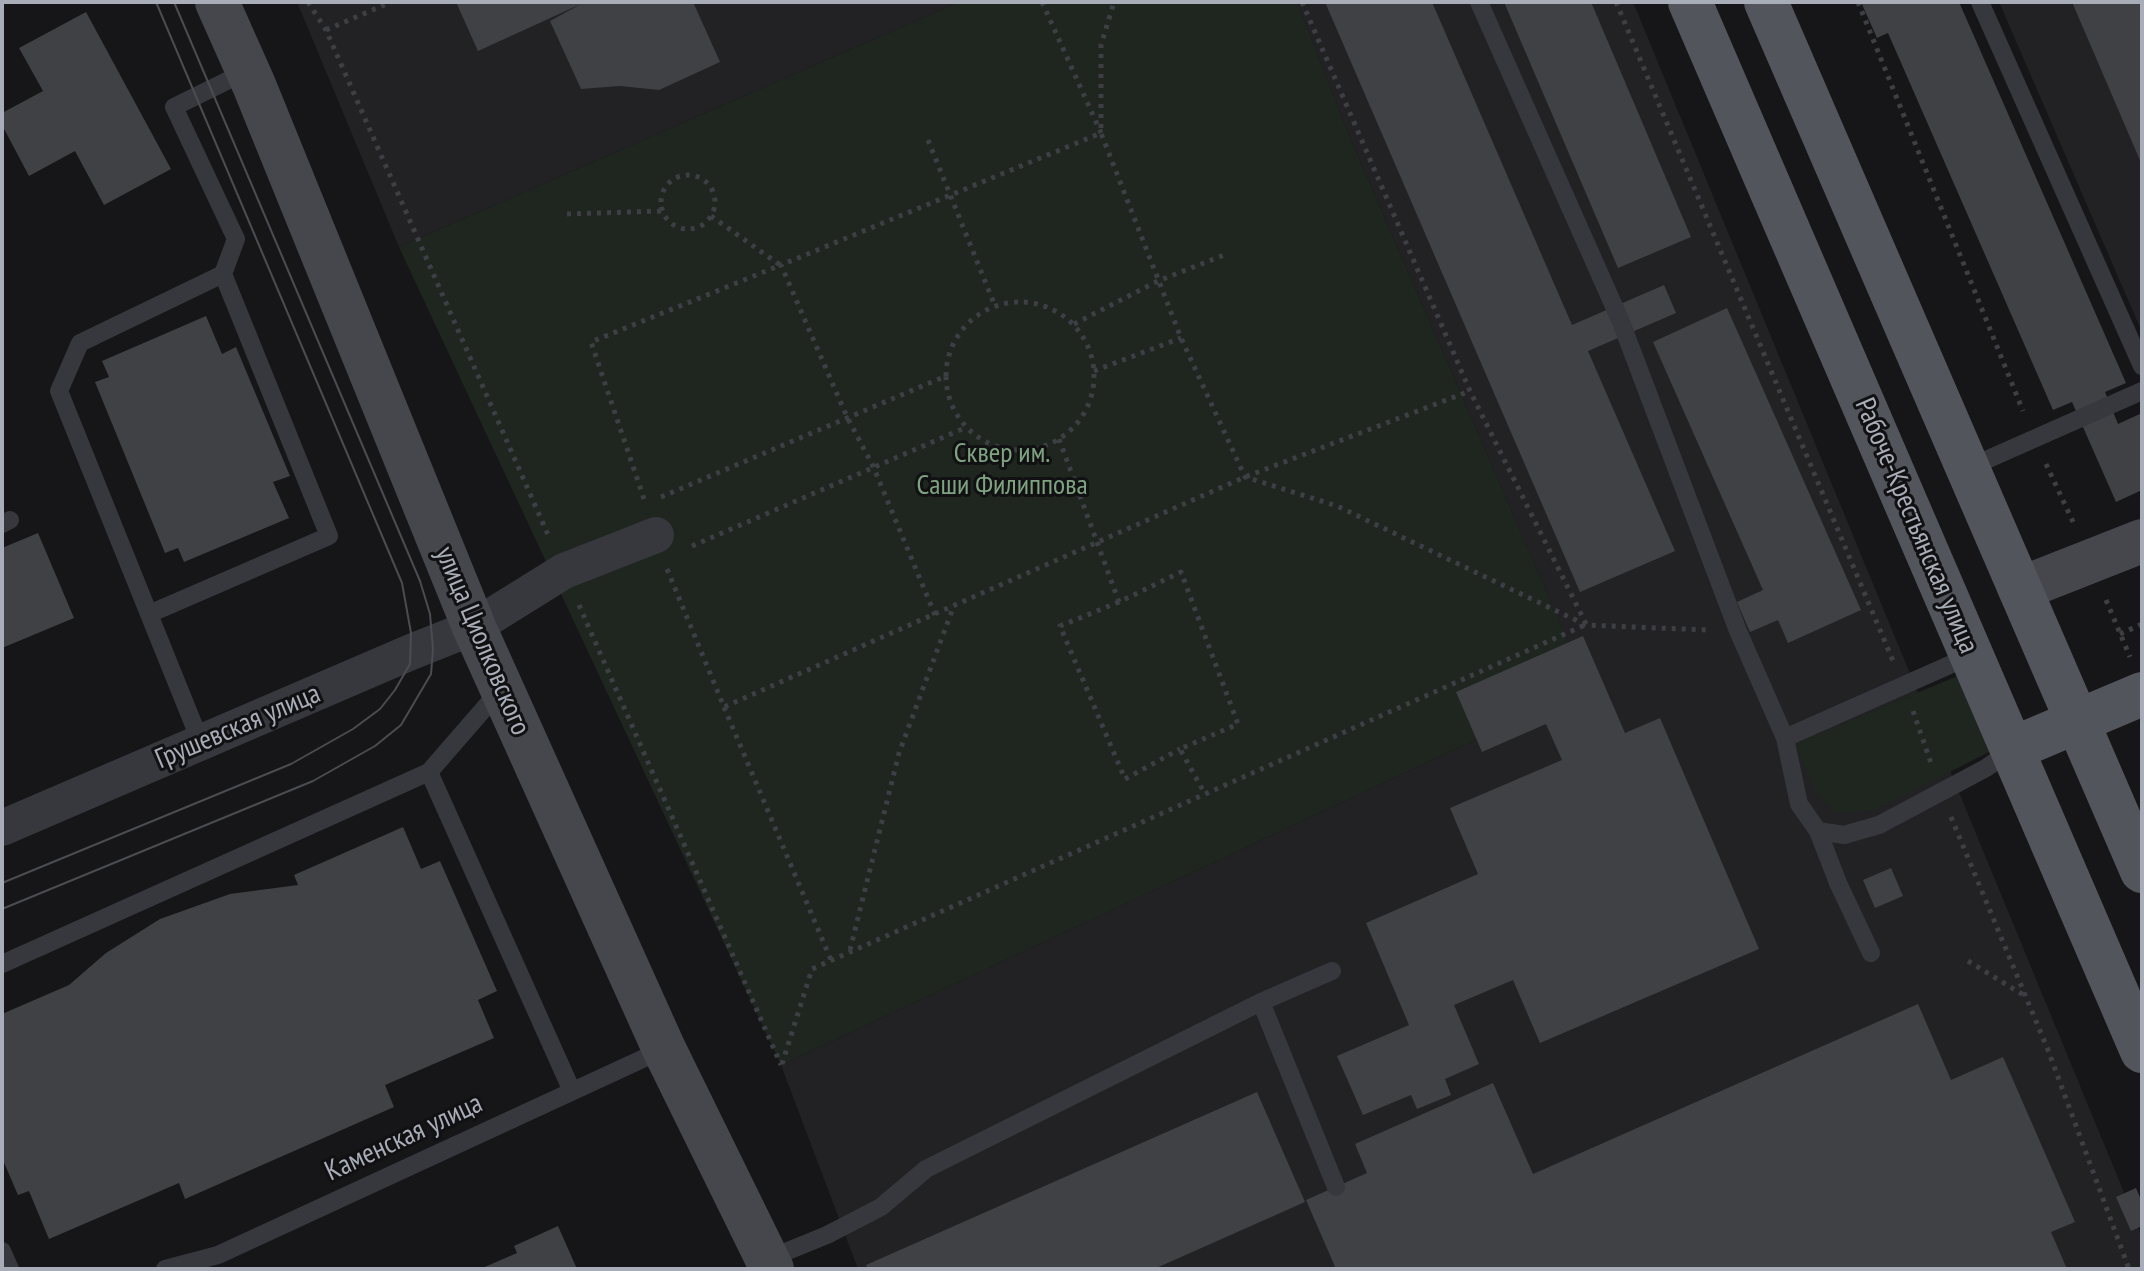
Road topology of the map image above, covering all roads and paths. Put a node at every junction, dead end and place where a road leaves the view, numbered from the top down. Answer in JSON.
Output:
{"nodes":[{"id":1,"x":217,"y":2,"type":"edge"},
{"id":2,"x":308,"y":2,"type":"edge"},
{"id":3,"x":391,"y":2,"type":"edge"},
{"id":4,"x":1042,"y":2,"type":"edge"},
{"id":5,"x":1114,"y":2,"type":"edge"},
{"id":6,"x":1302,"y":2,"type":"edge"},
{"id":7,"x":1479,"y":2,"type":"edge"},
{"id":8,"x":1616,"y":2,"type":"edge"},
{"id":9,"x":1690,"y":2,"type":"edge"},
{"id":10,"x":1766,"y":2,"type":"edge"},
{"id":11,"x":1858,"y":2,"type":"edge"},
{"id":12,"x":1980,"y":2,"type":"edge"},
{"id":13,"x":326,"y":30,"type":"junction"},
{"id":14,"x":247,"y":71,"type":"junction"},
{"id":15,"x":1101,"y":133,"type":"junction"},
{"id":16,"x":928,"y":140,"type":"dead end"},
{"id":17,"x":951,"y":195,"type":"junction"},
{"id":18,"x":662,"y":211,"type":"junction"},
{"id":19,"x":567,"y":214,"type":"dead end"},
{"id":20,"x":711,"y":216,"type":"junction"},
{"id":21,"x":1224,"y":255,"type":"dead end"},
{"id":22,"x":781,"y":265,"type":"junction"},
{"id":23,"x":223,"y":274,"type":"junction"},
{"id":24,"x":1158,"y":281,"type":"junction"},
{"id":25,"x":995,"y":306,"type":"junction"},
{"id":26,"x":1074,"y":324,"type":"junction"},
{"id":27,"x":1181,"y":338,"type":"junction"},
{"id":28,"x":2142,"y":366,"type":"edge"},
{"id":29,"x":1094,"y":371,"type":"junction"},
{"id":30,"x":946,"y":376,"type":"junction"},
{"id":31,"x":1470,"y":391,"type":"junction"},
{"id":32,"x":2142,"y":391,"type":"edge"},
{"id":33,"x":847,"y":417,"type":"junction"},
{"id":34,"x":967,"y":427,"type":"junction"},
{"id":35,"x":1059,"y":439,"type":"junction"},
{"id":36,"x":2035,"y":439,"type":"junction"},
{"id":37,"x":873,"y":466,"type":"junction"},
{"id":38,"x":1968,"y":468,"type":"junction"},
{"id":39,"x":1245,"y":477,"type":"junction"},
{"id":40,"x":2072,"y":520,"type":"dead end"},
{"id":41,"x":655,"y":532,"type":"junction"},
{"id":42,"x":2142,"y":541,"type":"edge"},
{"id":43,"x":1097,"y":544,"type":"junction"},
{"id":44,"x":564,"y":571,"type":"junction"},
{"id":45,"x":2020,"y":589,"type":"junction"},
{"id":46,"x":1119,"y":602,"type":"junction"},
{"id":47,"x":953,"y":607,"type":"junction"},
{"id":48,"x":149,"y":614,"type":"junction"},
{"id":49,"x":935,"y":615,"type":"junction"},
{"id":50,"x":2142,"y":624,"type":"edge"},
{"id":51,"x":1586,"y":625,"type":"junction"},
{"id":52,"x":474,"y":627,"type":"junction"},
{"id":53,"x":1738,"y":631,"type":"junction"},
{"id":54,"x":2120,"y":634,"type":"dead end"},
{"id":55,"x":1972,"y":655,"type":"junction"},
{"id":56,"x":1904,"y":685,"type":"junction"},
{"id":57,"x":502,"y":688,"type":"junction"},
{"id":58,"x":2142,"y":694,"type":"edge"},
{"id":59,"x":724,"y":707,"type":"junction"},
{"id":60,"x":2077,"y":720,"type":"junction"},
{"id":61,"x":1785,"y":738,"type":"junction"},
{"id":62,"x":201,"y":743,"type":"junction"},
{"id":63,"x":1180,"y":749,"type":"junction"},
{"id":64,"x":2012,"y":749,"type":"junction"},
{"id":65,"x":429,"y":772,"type":"junction"},
{"id":66,"x":1940,"y":791,"type":"junction"},
{"id":67,"x":1205,"y":794,"type":"junction"},
{"id":68,"x":2,"y":828,"type":"edge"},
{"id":69,"x":1818,"y":831,"type":"junction"},
{"id":70,"x":2142,"y":871,"type":"edge"},
{"id":71,"x":850,"y":951,"type":"junction"},
{"id":72,"x":1871,"y":953,"type":"dead end"},
{"id":73,"x":831,"y":960,"type":"junction"},
{"id":74,"x":1968,"y":961,"type":"dead end"},
{"id":75,"x":2,"y":964,"type":"edge"},
{"id":76,"x":1332,"y":971,"type":"dead end"},
{"id":77,"x":2025,"y":996,"type":"junction"},
{"id":78,"x":1261,"y":1002,"type":"junction"},
{"id":79,"x":664,"y":1049,"type":"junction"},
{"id":80,"x":2142,"y":1051,"type":"edge"},
{"id":81,"x":572,"y":1091,"type":"junction"},
{"id":82,"x":1336,"y":1187,"type":"dead end"},
{"id":83,"x":2,"y":1251,"type":"edge"},
{"id":84,"x":770,"y":1264,"type":"edge"},
{"id":85,"x":10,"y":1269,"type":"edge"},
{"id":86,"x":165,"y":1269,"type":"edge"},
{"id":87,"x":2129,"y":1269,"type":"edge"}],
"edges":[{"from":1,"to":14,"type":"street","name":"улица Циолковского"},
{"from":2,"to":13,"type":"path"},
{"from":3,"to":13,"type":"path"},
{"from":4,"to":15,"type":"path"},
{"from":5,"to":15,"type":"path"},
{"from":6,"to":31,"type":"path"},
{"from":7,"to":53,"type":"lane"},
{"from":8,"to":56,"type":"path"},
{"from":9,"to":55,"type":"main road","name":"Рабоче-Крестьянская улица"},
{"from":10,"to":38,"type":"main road"},
{"from":11,"to":36,"type":"path"},
{"from":12,"to":28,"type":"lane"},
{"from":13,"to":44,"type":"path"},
{"from":14,"to":23,"type":"lane"},
{"from":14,"to":52,"type":"street","name":"улица Циолковского"},
{"from":15,"to":17,"type":"path"},
{"from":15,"to":24,"type":"path"},
{"from":16,"to":17,"type":"path"},
{"from":17,"to":22,"type":"path"},
{"from":17,"to":25,"type":"path"},
{"from":18,"to":19,"type":"path"},
{"from":18,"to":20,"type":"path"},
{"from":18,"to":20,"type":"path"},
{"from":20,"to":22,"type":"path"},
{"from":21,"to":24,"type":"path"},
{"from":22,"to":33,"type":"path"},
{"from":22,"to":41,"type":"path"},
{"from":23,"to":48,"type":"lane"},
{"from":23,"to":48,"type":"lane"},
{"from":24,"to":26,"type":"path"},
{"from":24,"to":27,"type":"path"},
{"from":25,"to":26,"type":"path"},
{"from":25,"to":30,"type":"path"},
{"from":26,"to":29,"type":"path"},
{"from":27,"to":29,"type":"path"},
{"from":27,"to":39,"type":"path"},
{"from":29,"to":35,"type":"path"},
{"from":30,"to":33,"type":"path"},
{"from":30,"to":34,"type":"path"},
{"from":31,"to":39,"type":"path"},
{"from":31,"to":51,"type":"path"},
{"from":32,"to":36,"type":"lane"},
{"from":33,"to":37,"type":"path"},
{"from":33,"to":41,"type":"path"},
{"from":34,"to":35,"type":"path"},
{"from":34,"to":37,"type":"path"},
{"from":35,"to":43,"type":"path"},
{"from":36,"to":38,"type":"lane"},
{"from":36,"to":40,"type":"path"},
{"from":37,"to":41,"type":"path"},
{"from":37,"to":49,"type":"path"},
{"from":38,"to":45,"type":"main road"},
{"from":39,"to":43,"type":"path"},
{"from":39,"to":51,"type":"path"},
{"from":41,"to":44,"type":"street","name":"Грушевская улица"},
{"from":41,"to":59,"type":"path"},
{"from":42,"to":45,"type":"street"},
{"from":43,"to":46,"type":"path"},
{"from":43,"to":47,"type":"path"},
{"from":44,"to":52,"type":"street","name":"Грушевская улица"},
{"from":44,"to":73,"type":"path"},
{"from":45,"to":60,"type":"main road"},
{"from":46,"to":63,"type":"path"},
{"from":46,"to":63,"type":"path"},
{"from":47,"to":49,"type":"path"},
{"from":47,"to":71,"type":"path"},
{"from":48,"to":62,"type":"lane"},
{"from":49,"to":59,"type":"path"},
{"from":50,"to":54,"type":"path"},
{"from":51,"to":53,"type":"path"},
{"from":51,"to":67,"type":"path"},
{"from":52,"to":57,"type":"street","name":"улица Циолковского"},
{"from":52,"to":62,"type":"street","name":"Грушевская улица"},
{"from":53,"to":61,"type":"lane"},
{"from":55,"to":56,"type":"lane"},
{"from":55,"to":64,"type":"main road","name":"Рабоче-Крестьянская улица"},
{"from":56,"to":61,"type":"lane"},
{"from":56,"to":66,"type":"path"},
{"from":57,"to":65,"type":"lane"},
{"from":57,"to":79,"type":"street","name":"улица Циолковского"},
{"from":58,"to":60,"type":"main road"},
{"from":59,"to":73,"type":"path"},
{"from":60,"to":64,"type":"main road"},
{"from":60,"to":70,"type":"main road"},
{"from":61,"to":69,"type":"lane"},
{"from":62,"to":68,"type":"street","name":"Грушевская улица"},
{"from":63,"to":67,"type":"path"},
{"from":64,"to":66,"type":"lane"},
{"from":64,"to":80,"type":"main road","name":"Рабоче-Крестьянская улица"},
{"from":65,"to":75,"type":"lane"},
{"from":65,"to":81,"type":"lane"},
{"from":66,"to":69,"type":"lane"},
{"from":66,"to":77,"type":"path"},
{"from":67,"to":71,"type":"path"},
{"from":69,"to":72,"type":"lane"},
{"from":71,"to":73,"type":"path"},
{"from":74,"to":77,"type":"path"},
{"from":76,"to":78,"type":"lane"},
{"from":77,"to":87,"type":"path"},
{"from":78,"to":82,"type":"lane"},
{"from":78,"to":84,"type":"lane"},
{"from":79,"to":81,"type":"lane","name":"Каменская улица"},
{"from":79,"to":84,"type":"street","name":"улица Циолковского"},
{"from":81,"to":86,"type":"lane","name":"Каменская улица"},
{"from":83,"to":85,"type":"lane"}]}
